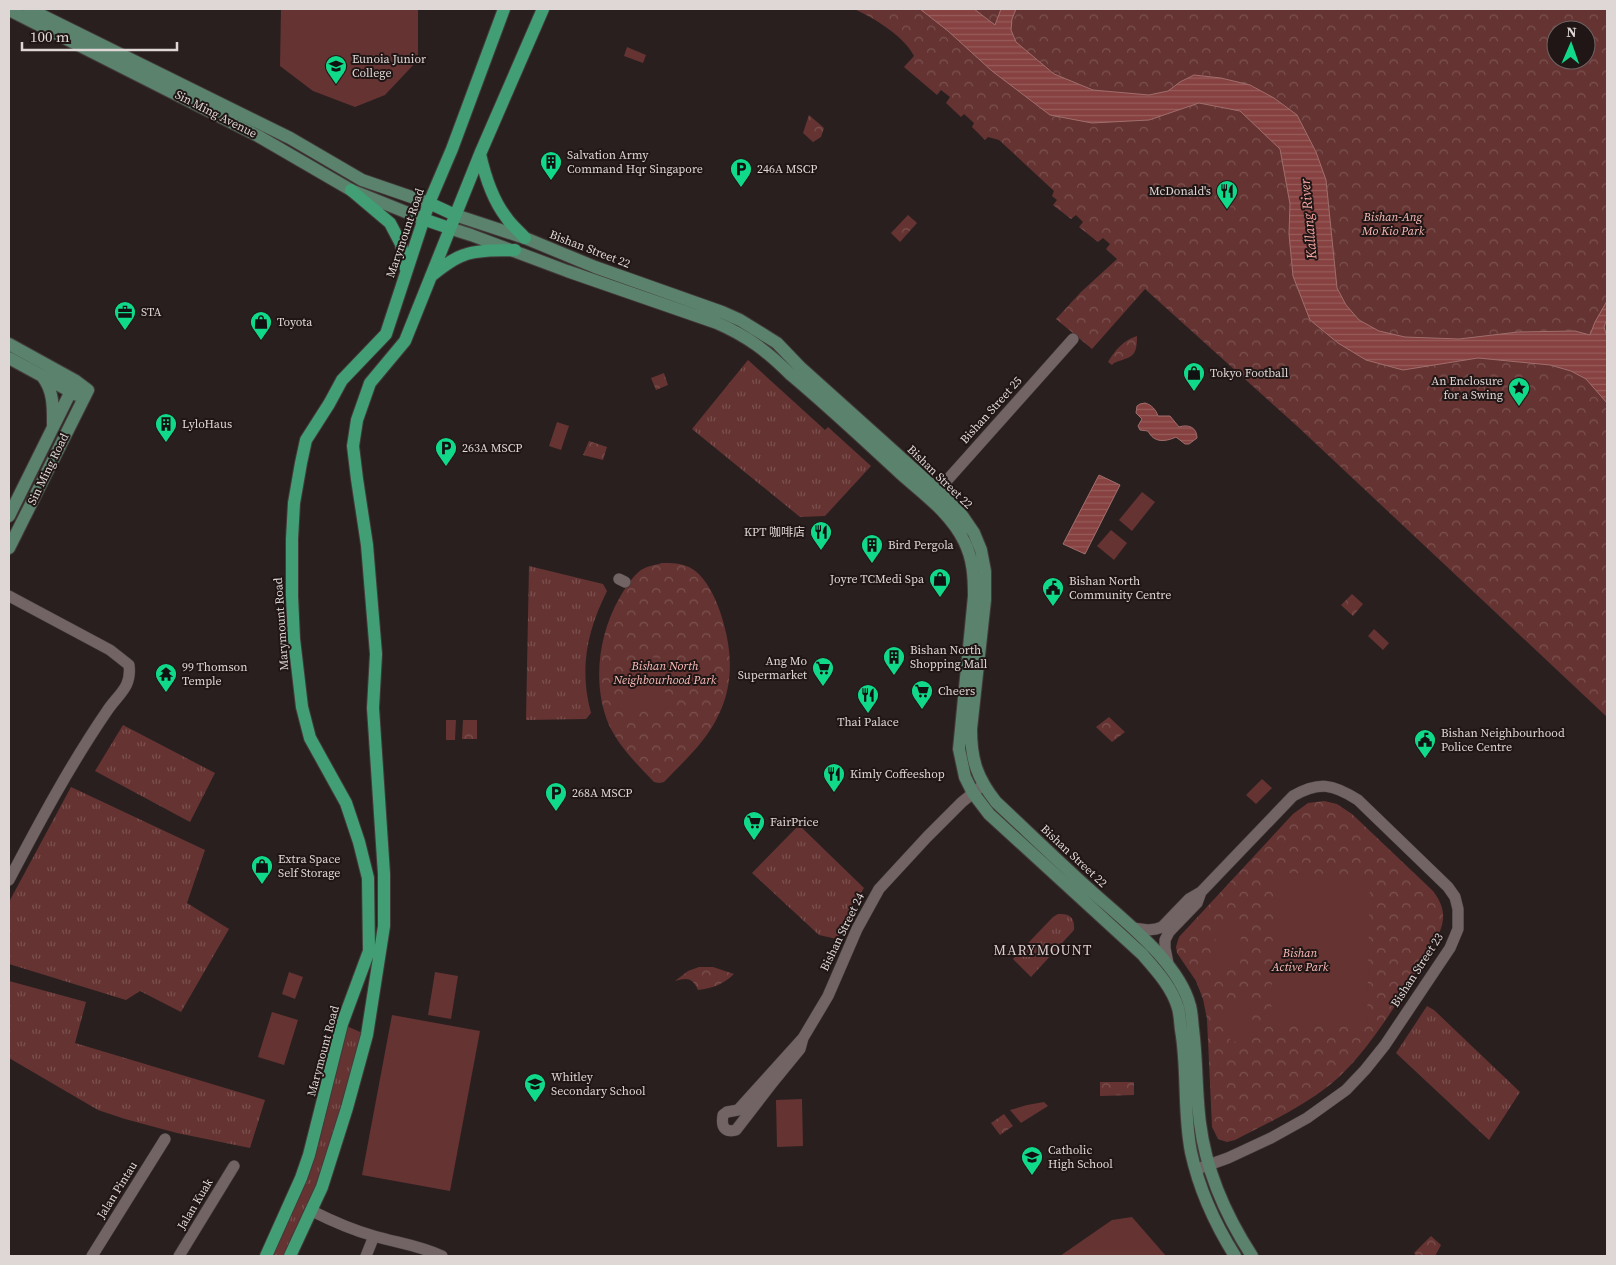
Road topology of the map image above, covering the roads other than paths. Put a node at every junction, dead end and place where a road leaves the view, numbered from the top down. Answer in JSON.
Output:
{"nodes":[{"id":1,"x":29,"y":9,"type":"edge"},
{"id":2,"x":504,"y":9,"type":"edge"},
{"id":3,"x":543,"y":9,"type":"edge"},
{"id":4,"x":10,"y":11,"type":"edge"},
{"id":5,"x":480,"y":154,"type":"junction"},
{"id":6,"x":351,"y":190,"type":"junction"},
{"id":7,"x":429,"y":203,"type":"junction"},
{"id":8,"x":455,"y":214,"type":"junction"},
{"id":9,"x":423,"y":219,"type":"junction"},
{"id":10,"x":449,"y":228,"type":"junction"},
{"id":11,"x":525,"y":238,"type":"junction"},
{"id":12,"x":515,"y":250,"type":"junction"},
{"id":13,"x":406,"y":269,"type":"junction"},
{"id":14,"x":431,"y":276,"type":"junction"},
{"id":15,"x":1073,"y":339,"type":"dead end"},
{"id":16,"x":9,"y":344,"type":"edge"},
{"id":17,"x":9,"y":358,"type":"edge"},
{"id":18,"x":42,"y":376,"type":"junction"},
{"id":19,"x":74,"y":386,"type":"junction"},
{"id":20,"x":53,"y":428,"type":"junction"},
{"id":21,"x":934,"y":495,"type":"junction"},
{"id":22,"x":9,"y":516,"type":"edge"},
{"id":23,"x":9,"y":548,"type":"edge"},
{"id":24,"x":9,"y":596,"type":"edge"},
{"id":25,"x":978,"y":789,"type":"junction"},
{"id":26,"x":9,"y":880,"type":"edge"},
{"id":27,"x":1201,"y":892,"type":"junction"},
{"id":28,"x":1132,"y":928,"type":"junction"},
{"id":29,"x":1168,"y":963,"type":"junction"},
{"id":30,"x":803,"y":1038,"type":"junction"},
{"id":31,"x":164,"y":1139,"type":"dead end"},
{"id":32,"x":1210,"y":1164,"type":"junction"},
{"id":33,"x":234,"y":1166,"type":"dead end"},
{"id":34,"x":1196,"y":1169,"type":"junction"},
{"id":35,"x":312,"y":1211,"type":"junction"},
{"id":36,"x":374,"y":1236,"type":"junction"},
{"id":37,"x":92,"y":1256,"type":"edge"},
{"id":38,"x":178,"y":1256,"type":"edge"},
{"id":39,"x":266,"y":1256,"type":"edge"},
{"id":40,"x":290,"y":1256,"type":"edge"},
{"id":41,"x":366,"y":1256,"type":"edge"},
{"id":42,"x":442,"y":1256,"type":"edge"},
{"id":43,"x":1235,"y":1256,"type":"edge"},
{"id":44,"x":1252,"y":1256,"type":"edge"}],
"edges":[{"from":1,"to":7,"type":"main road","name":"Sin Ming Avenue"},
{"from":2,"to":7,"type":"main road","name":"Marymount Road"},
{"from":3,"to":5,"type":"main road"},
{"from":4,"to":6,"type":"main road","name":"Sin Ming Avenue"},
{"from":5,"to":8,"type":"main road"},
{"from":5,"to":11,"type":"main road"},
{"from":6,"to":9,"type":"main road","name":"Sin Ming Avenue"},
{"from":6,"to":13,"type":"main road"},
{"from":7,"to":8,"type":"main road","name":"Bishan Street 22"},
{"from":7,"to":9,"type":"main road","name":"Marymount Road"},
{"from":8,"to":10,"type":"main road"},
{"from":8,"to":11,"type":"main road","name":"Bishan Street 22"},
{"from":9,"to":10,"type":"main road","name":"Bishan Street 22"},
{"from":9,"to":13,"type":"main road","name":"Marymount Road"},
{"from":10,"to":12,"type":"main road","name":"Bishan Street 22"},
{"from":10,"to":14,"type":"main road"},
{"from":11,"to":21,"type":"main road","name":"Bishan Street 22"},
{"from":12,"to":14,"type":"main road"},
{"from":12,"to":21,"type":"main road","name":"Bishan Street 22"},
{"from":13,"to":39,"type":"main road","name":"Marymount Road"},
{"from":14,"to":35,"type":"main road"},
{"from":15,"to":21,"type":"street","name":"Bishan Street 25"},
{"from":16,"to":19,"type":"main road"},
{"from":17,"to":18,"type":"main road"},
{"from":18,"to":19,"type":"main road"},
{"from":18,"to":20,"type":"main road"},
{"from":19,"to":20,"type":"main road","name":"Sin Ming Road"},
{"from":19,"to":23,"type":"main road","name":"Sin Ming Road"},
{"from":20,"to":22,"type":"main road","name":"Sin Ming Road"},
{"from":21,"to":25,"type":"main road","name":"Bishan Street 22"},
{"from":24,"to":26,"type":"street"},
{"from":25,"to":28,"type":"main road","name":"Bishan Street 22"},
{"from":25,"to":30,"type":"street","name":"Bishan Street 24"},
{"from":25,"to":34,"type":"main road","name":"Bishan Street 22"},
{"from":27,"to":28,"type":"street","name":"Bishan Street 23"},
{"from":27,"to":29,"type":"street","name":"Bishan Street 23"},
{"from":27,"to":32,"type":"street","name":"Bishan Street 23"},
{"from":28,"to":29,"type":"main road","name":"Bishan Street 22"},
{"from":29,"to":32,"type":"main road","name":"Bishan Street 22"},
{"from":30,"to":30,"type":"street","name":"Bishan Street 24"},
{"from":31,"to":37,"type":"street","name":"Jalan Pintau"},
{"from":32,"to":34,"type":"street","name":"Bishan Street 23"},
{"from":32,"to":44,"type":"main road","name":"Bishan Street 22"},
{"from":33,"to":38,"type":"street","name":"Jalan Kuak"},
{"from":34,"to":43,"type":"main road","name":"Bishan Street 22"},
{"from":35,"to":36,"type":"street"},
{"from":35,"to":40,"type":"main road"},
{"from":36,"to":41,"type":"street"},
{"from":36,"to":42,"type":"street"}]}
